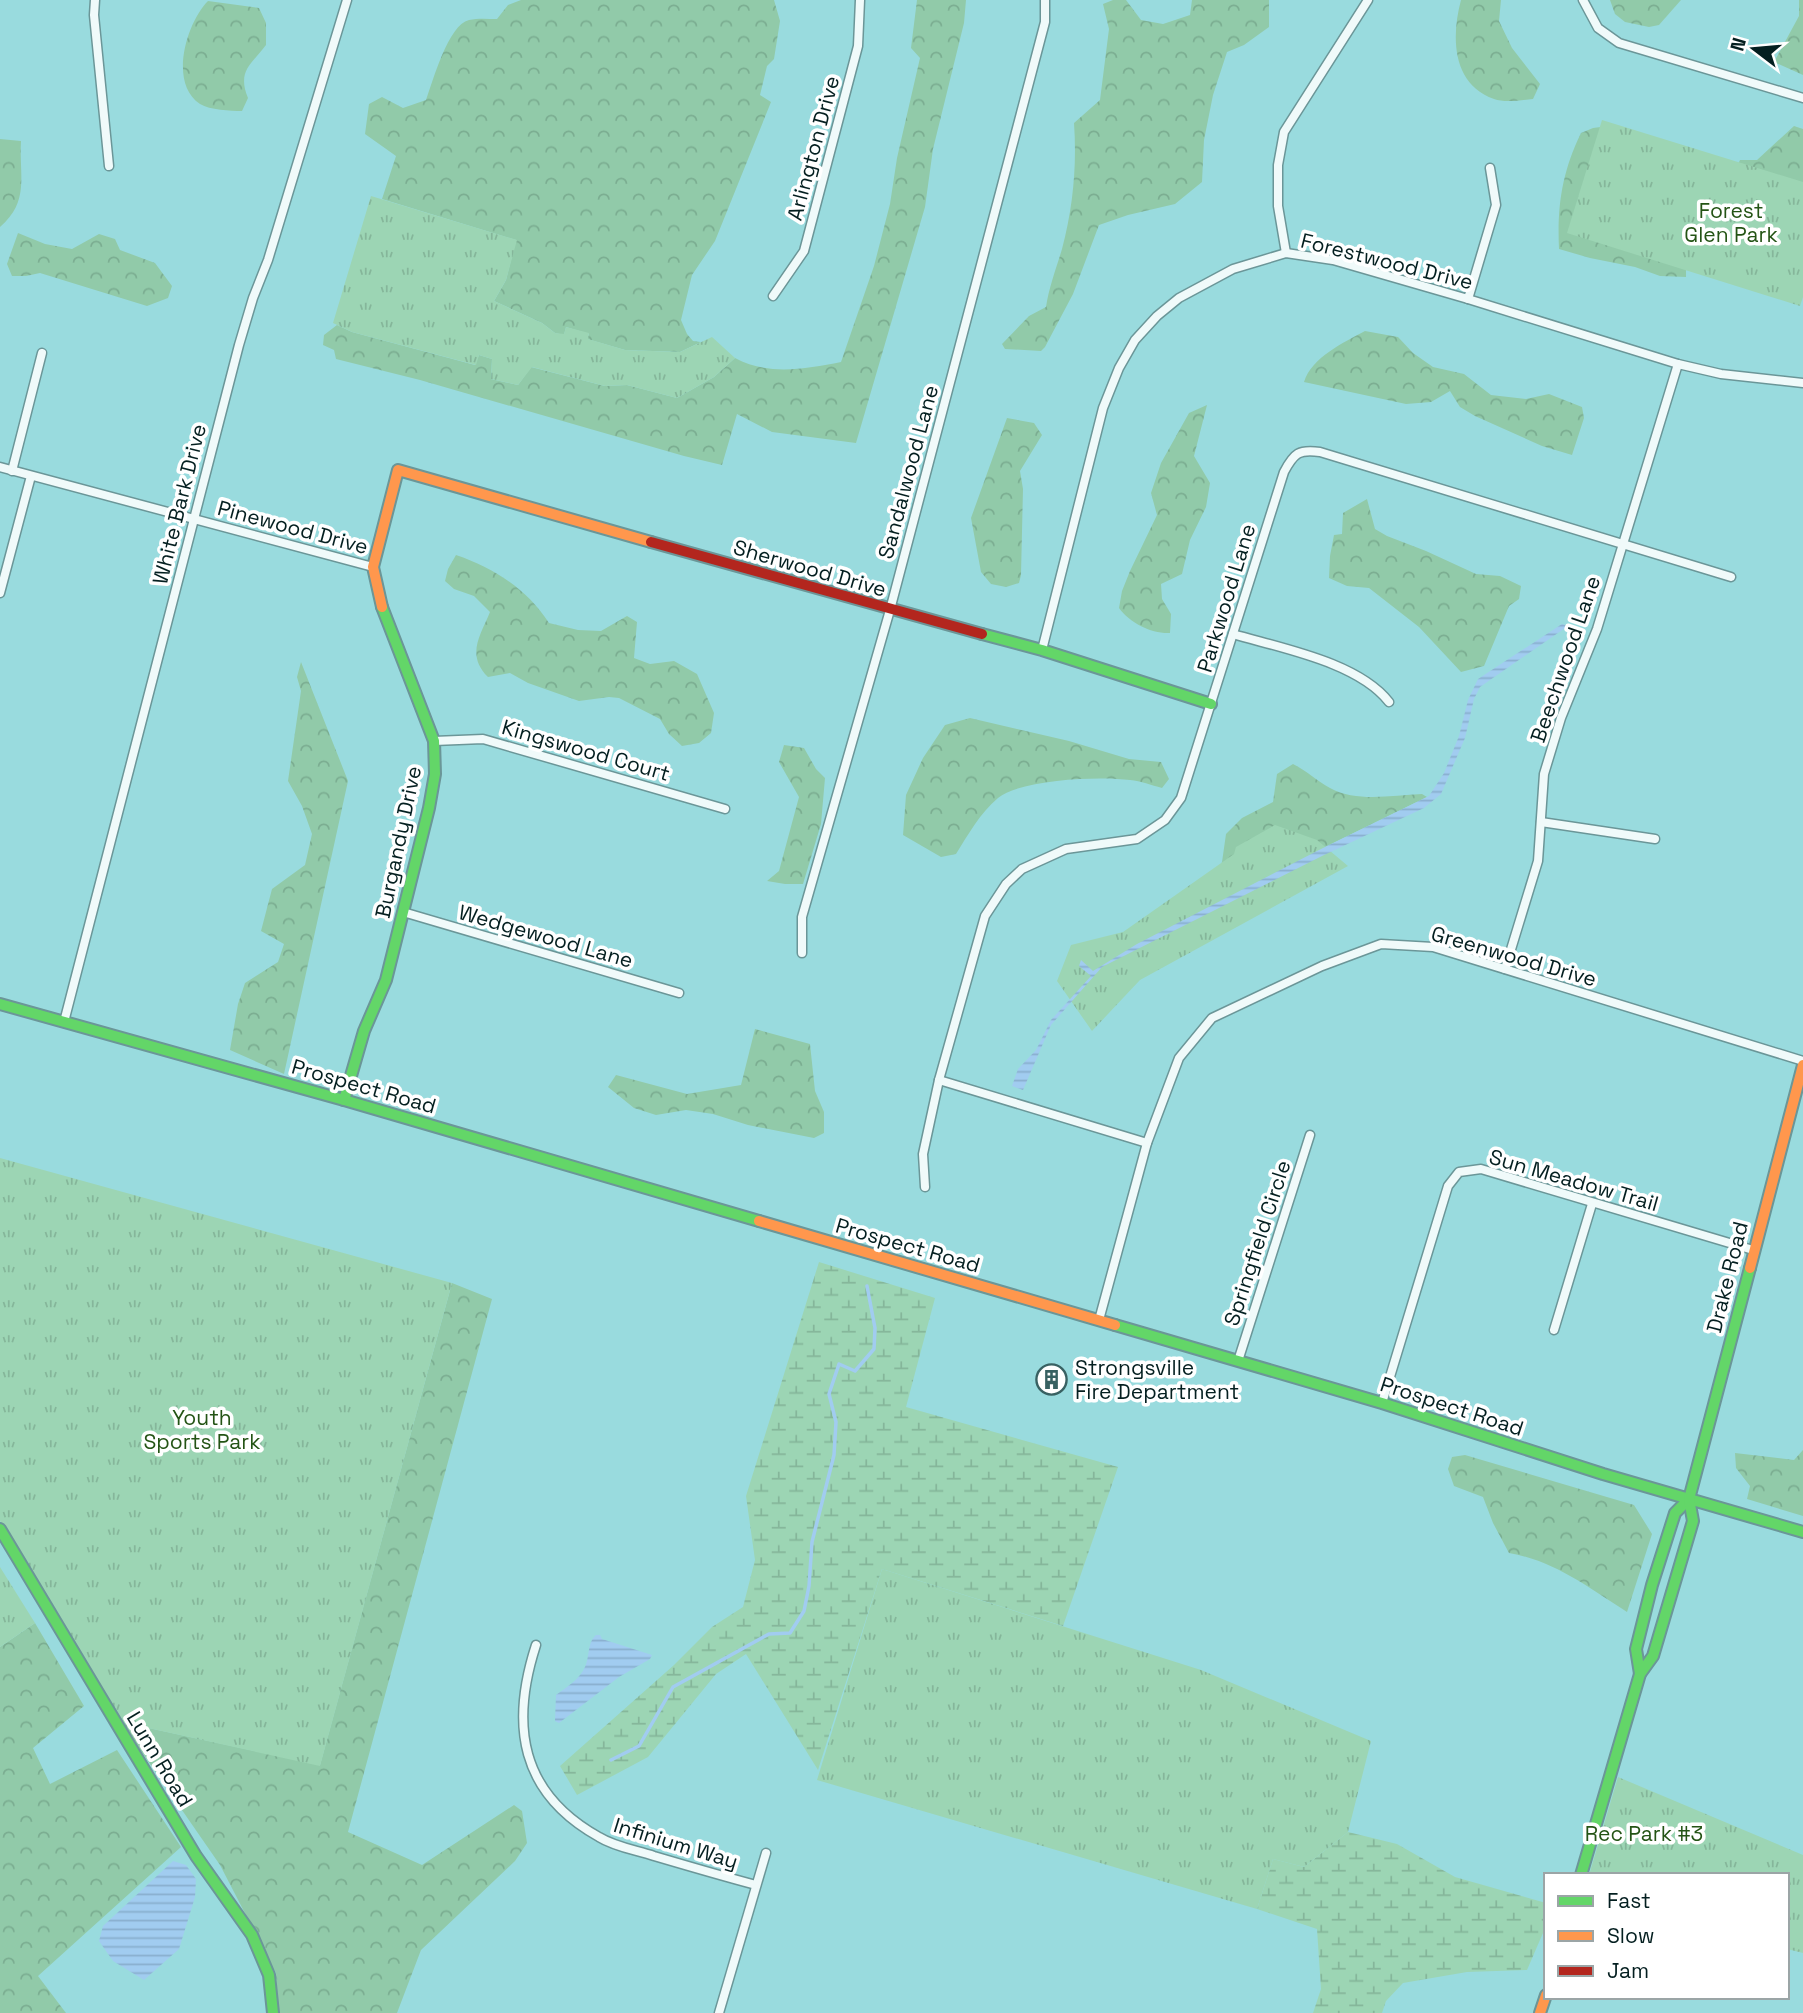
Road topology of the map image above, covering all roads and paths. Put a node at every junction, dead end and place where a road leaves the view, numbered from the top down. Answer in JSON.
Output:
{"nodes":[{"id":1,"x":95,"y":0,"type":"edge"},
{"id":2,"x":347,"y":0,"type":"edge"},
{"id":3,"x":860,"y":0,"type":"edge"},
{"id":4,"x":1045,"y":0,"type":"edge"},
{"id":5,"x":1367,"y":0,"type":"edge"},
{"id":6,"x":1583,"y":0,"type":"edge"},
{"id":7,"x":1803,"y":98,"type":"edge"},
{"id":8,"x":109,"y":166,"type":"dead end"},
{"id":9,"x":1490,"y":169,"type":"dead end"},
{"id":10,"x":1286,"y":253,"type":"junction"},
{"id":11,"x":773,"y":296,"type":"dead end"},
{"id":12,"x":1468,"y":299,"type":"junction"},
{"id":13,"x":42,"y":353,"type":"dead end"},
{"id":14,"x":1678,"y":365,"type":"junction"},
{"id":15,"x":1803,"y":383,"type":"edge"},
{"id":16,"x":0,"y":467,"type":"edge"},
{"id":17,"x":398,"y":470,"type":"joint"},
{"id":18,"x":12,"y":471,"type":"junction"},
{"id":19,"x":31,"y":476,"type":"junction"},
{"id":20,"x":194,"y":518,"type":"junction"},
{"id":21,"x":1623,"y":543,"type":"junction"},
{"id":22,"x":373,"y":567,"type":"junction"},
{"id":23,"x":1731,"y":577,"type":"dead end"},
{"id":24,"x":0,"y":593,"type":"edge"},
{"id":25,"x":890,"y":610,"type":"junction"},
{"id":26,"x":1233,"y":634,"type":"junction"},
{"id":27,"x":1042,"y":650,"type":"junction"},
{"id":28,"x":1389,"y":702,"type":"dead end"},
{"id":29,"x":1211,"y":704,"type":"junction"},
{"id":30,"x":434,"y":741,"type":"junction"},
{"id":31,"x":725,"y":809,"type":"dead end"},
{"id":32,"x":1541,"y":822,"type":"junction"},
{"id":33,"x":1655,"y":839,"type":"dead end"},
{"id":34,"x":404,"y":912,"type":"junction"},
{"id":35,"x":802,"y":953,"type":"dead end"},
{"id":36,"x":1505,"y":969,"type":"junction"},
{"id":37,"x":679,"y":993,"type":"dead end"},
{"id":38,"x":0,"y":1004,"type":"edge"},
{"id":39,"x":64,"y":1022,"type":"junction"},
{"id":40,"x":1803,"y":1063,"type":"edge"},
{"id":41,"x":939,"y":1080,"type":"junction"},
{"id":42,"x":344,"y":1100,"type":"junction"},
{"id":43,"x":1310,"y":1135,"type":"dead end"},
{"id":44,"x":1147,"y":1143,"type":"junction"},
{"id":45,"x":925,"y":1187,"type":"dead end"},
{"id":46,"x":1592,"y":1204,"type":"junction"},
{"id":47,"x":1753,"y":1250,"type":"junction"},
{"id":48,"x":1099,"y":1320,"type":"junction"},
{"id":49,"x":1554,"y":1330,"type":"dead end"},
{"id":50,"x":1238,"y":1361,"type":"junction"},
{"id":51,"x":1382,"y":1403,"type":"junction"},
{"id":52,"x":1689,"y":1499,"type":"junction"},
{"id":53,"x":0,"y":1529,"type":"edge"},
{"id":54,"x":1803,"y":1532,"type":"edge"},
{"id":55,"x":536,"y":1645,"type":"dead end"},
{"id":56,"x":1640,"y":1674,"type":"junction"},
{"id":57,"x":766,"y":1853,"type":"dead end"},
{"id":58,"x":1582,"y":1873,"type":"edge"},
{"id":59,"x":756,"y":1885,"type":"junction"},
{"id":60,"x":273,"y":2013,"type":"edge"},
{"id":61,"x":719,"y":2013,"type":"edge"}],
"edges":[{"from":1,"to":8,"type":"street"},
{"from":2,"to":20,"type":"street","name":"White Bark Drive"},
{"from":3,"to":11,"type":"street","name":"Arlington Drive"},
{"from":4,"to":25,"type":"street","name":"Sandalwood Lane"},
{"from":5,"to":10,"type":"street"},
{"from":6,"to":7,"type":"street"},
{"from":9,"to":12,"type":"street"},
{"from":10,"to":12,"type":"street","name":"Forestwood Drive"},
{"from":10,"to":27,"type":"street","name":"Forestwood Drive"},
{"from":12,"to":14,"type":"street","name":"Forestwood Drive"},
{"from":13,"to":18,"type":"street"},
{"from":14,"to":15,"type":"street","name":"Forestwood Drive"},
{"from":14,"to":21,"type":"street","name":"Beechwood Lane"},
{"from":16,"to":18,"type":"street","name":"Pinewood Drive"},
{"from":17,"to":22,"type":"street","name":"Burgandy Drive"},
{"from":17,"to":25,"type":"street","name":"Sherwood Drive"},
{"from":18,"to":19,"type":"street","name":"Pinewood Drive"},
{"from":19,"to":20,"type":"street","name":"Pinewood Drive"},
{"from":19,"to":24,"type":"street"},
{"from":20,"to":22,"type":"street","name":"Pinewood Drive"},
{"from":20,"to":39,"type":"street","name":"White Bark Drive"},
{"from":21,"to":23,"type":"street","name":"Parkwood Lane"},
{"from":21,"to":26,"type":"street","name":"Parkwood Lane"},
{"from":21,"to":32,"type":"street","name":"Beechwood Lane"},
{"from":22,"to":30,"type":"street","name":"Burgandy Drive"},
{"from":25,"to":27,"type":"street","name":"Sherwood Drive"},
{"from":25,"to":35,"type":"street","name":"Sandalwood Lane"},
{"from":26,"to":28,"type":"street"},
{"from":26,"to":29,"type":"street","name":"Parkwood Lane"},
{"from":27,"to":29,"type":"street","name":"Sherwood Drive"},
{"from":29,"to":41,"type":"street","name":"Parkwood Lane"},
{"from":30,"to":31,"type":"street","name":"Kingswood Court"},
{"from":30,"to":34,"type":"street","name":"Burgandy Drive"},
{"from":32,"to":33,"type":"street"},
{"from":32,"to":36,"type":"street","name":"Beechwood Lane"},
{"from":34,"to":37,"type":"street","name":"Wedgewood Lane"},
{"from":34,"to":42,"type":"street","name":"Burgandy Drive"},
{"from":36,"to":40,"type":"street","name":"Greenwood Drive"},
{"from":36,"to":44,"type":"street","name":"Greenwood Drive"},
{"from":38,"to":39,"type":"street","name":"Prospect Road"},
{"from":39,"to":42,"type":"street","name":"Prospect Road"},
{"from":40,"to":47,"type":"street","name":"Drake Road"},
{"from":41,"to":44,"type":"street"},
{"from":41,"to":45,"type":"street","name":"Parkwood Lane"},
{"from":42,"to":48,"type":"street","name":"Prospect Road"},
{"from":43,"to":50,"type":"street","name":"Springfield Circle"},
{"from":44,"to":48,"type":"street","name":"Greenwood Drive"},
{"from":46,"to":47,"type":"street","name":"Sun Meadow Trail"},
{"from":46,"to":49,"type":"street"},
{"from":46,"to":51,"type":"street","name":"Sun Meadow Trail"},
{"from":47,"to":52,"type":"street","name":"Drake Road"},
{"from":48,"to":50,"type":"street","name":"Prospect Road"},
{"from":50,"to":51,"type":"street","name":"Prospect Road"},
{"from":51,"to":52,"type":"street","name":"Prospect Road"},
{"from":52,"to":54,"type":"street","name":"Prospect Road"},
{"from":52,"to":56,"type":"street","name":"Drake Road"},
{"from":52,"to":56,"type":"street","name":"Drake Road"},
{"from":53,"to":60,"type":"street","name":"Lunn Road"},
{"from":55,"to":59,"type":"street","name":"Infinium Way"},
{"from":56,"to":58,"type":"street","name":"Drake Road"},
{"from":57,"to":59,"type":"street"},
{"from":59,"to":61,"type":"street"}]}
